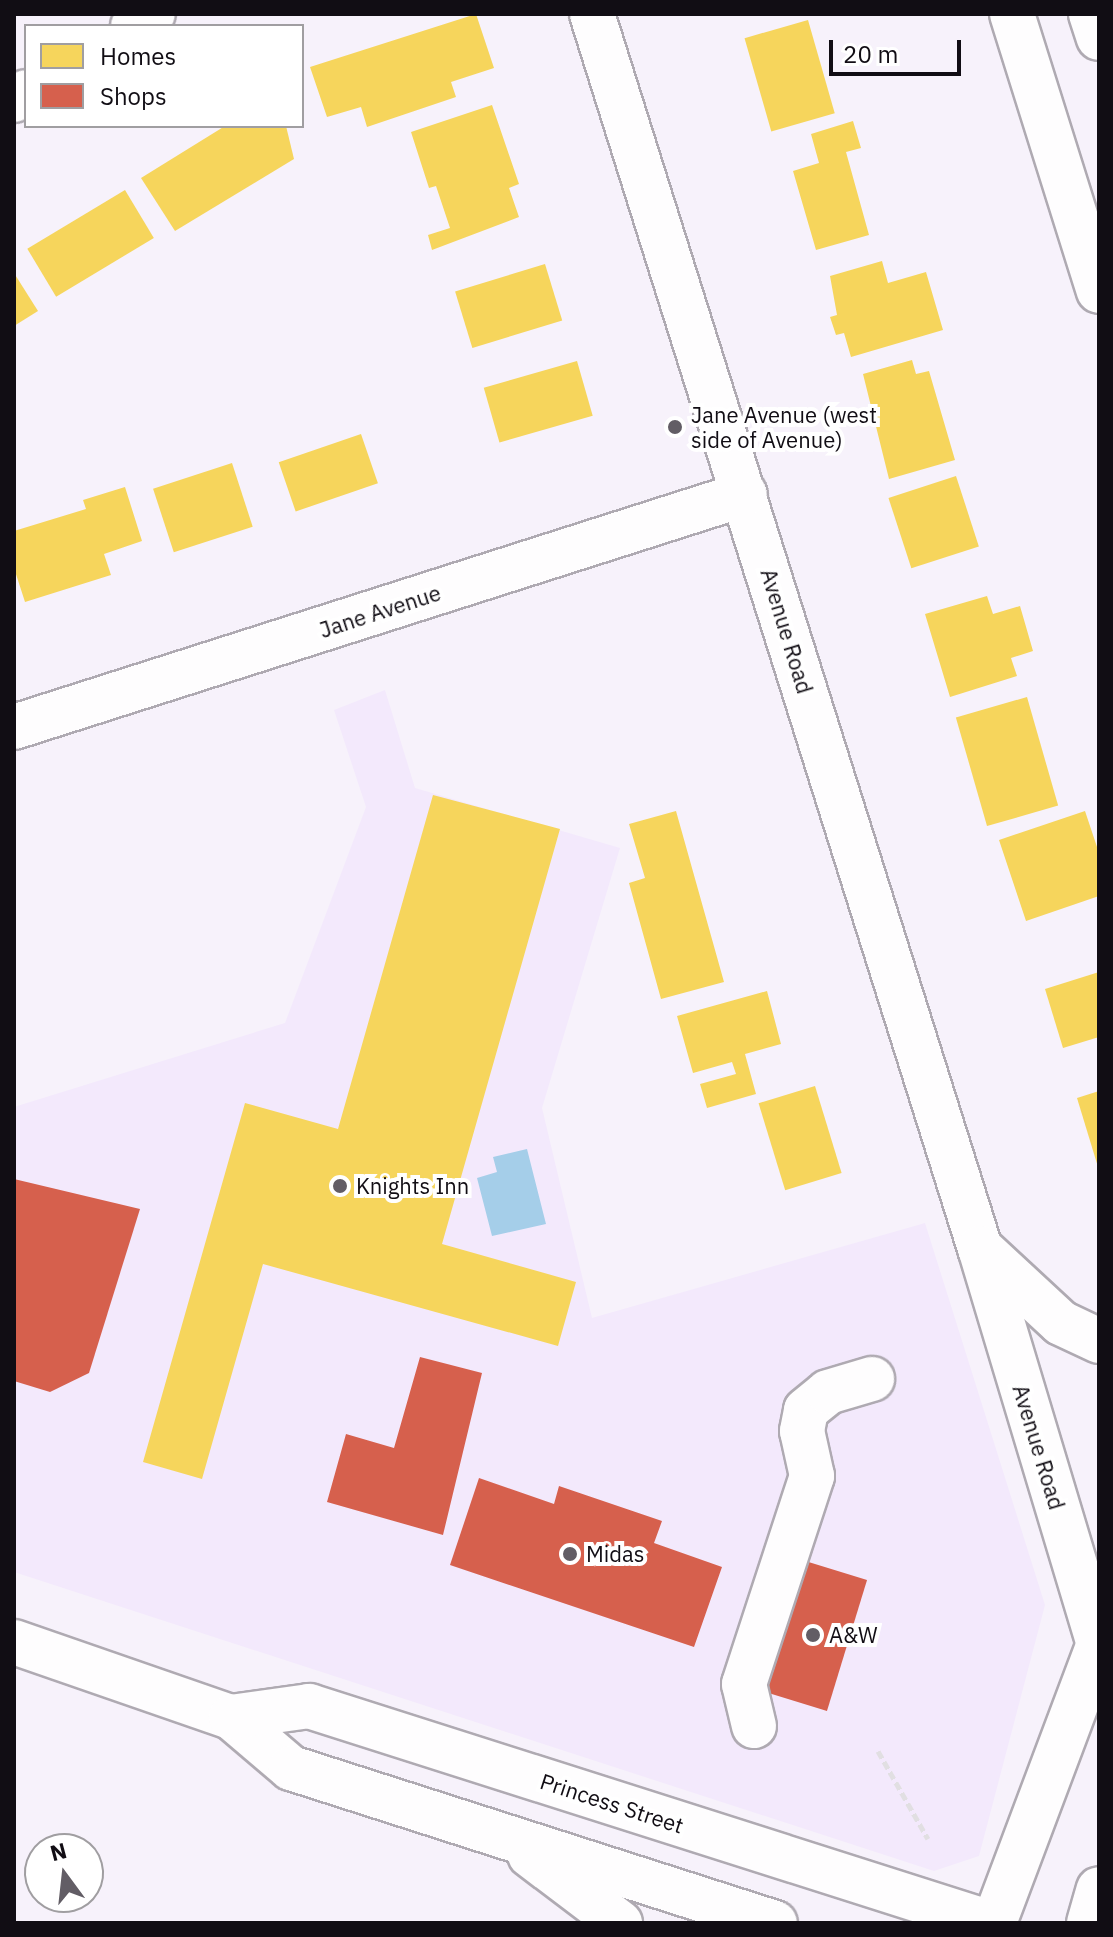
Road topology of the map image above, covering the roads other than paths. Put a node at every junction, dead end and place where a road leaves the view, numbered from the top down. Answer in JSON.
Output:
{"nodes":[{"id":1,"x":592,"y":14,"type":"edge"},
{"id":2,"x":1012,"y":14,"type":"edge"},
{"id":3,"x":1091,"y":14,"type":"edge"},
{"id":4,"x":1099,"y":38,"type":"edge"},
{"id":5,"x":1099,"y":291,"type":"edge"},
{"id":6,"x":745,"y":494,"type":"junction"},
{"id":7,"x":14,"y":727,"type":"edge"},
{"id":8,"x":980,"y":1248,"type":"junction"},
{"id":9,"x":1099,"y":1341,"type":"edge"},
{"id":10,"x":872,"y":1379,"type":"dead end"},
{"id":11,"x":14,"y":1642,"type":"edge"},
{"id":12,"x":1099,"y":1645,"type":"edge"},
{"id":13,"x":231,"y":1717,"type":"junction"},
{"id":14,"x":754,"y":1726,"type":"dead end"},
{"id":15,"x":499,"y":1832,"type":"junction"},
{"id":16,"x":1099,"y":1889,"type":"edge"},
{"id":17,"x":620,"y":1923,"type":"edge"},
{"id":18,"x":775,"y":1923,"type":"edge"},
{"id":19,"x":992,"y":1923,"type":"edge"},
{"id":20,"x":1089,"y":1923,"type":"edge"}],
"edges":[{"from":1,"to":6,"type":"street","name":"Avenue Road"},
{"from":2,"to":5,"type":"street"},
{"from":3,"to":4,"type":"street"},
{"from":6,"to":7,"type":"street","name":"Jane Avenue"},
{"from":6,"to":8,"type":"street","name":"Avenue Road"},
{"from":8,"to":9,"type":"street","name":"Avenue Road"},
{"from":8,"to":12,"type":"street","name":"Avenue Road"},
{"from":10,"to":14,"type":"street"},
{"from":11,"to":13,"type":"street","name":"Princess Street"},
{"from":12,"to":19,"type":"street"},
{"from":13,"to":15,"type":"street","name":"Princess Street"},
{"from":13,"to":19,"type":"street","name":"Princess Street"},
{"from":15,"to":17,"type":"street"},
{"from":15,"to":18,"type":"street","name":"Princess Street"},
{"from":16,"to":20,"type":"street"}]}
